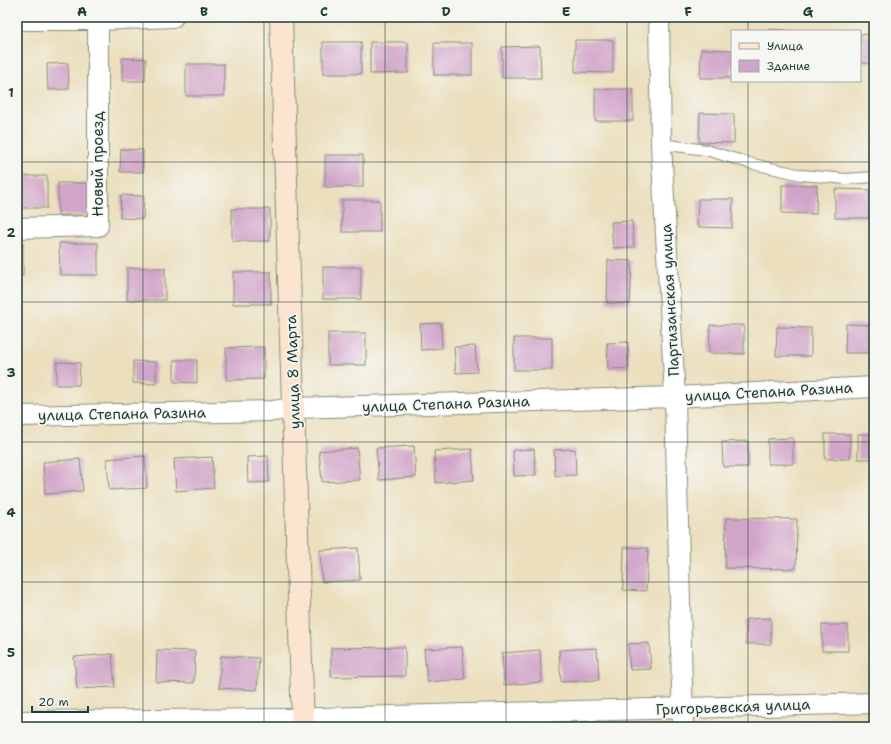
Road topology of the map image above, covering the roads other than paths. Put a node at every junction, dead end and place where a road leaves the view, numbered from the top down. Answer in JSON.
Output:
{"nodes":[{"id":1,"x":173,"y":17,"type":"edge"},
{"id":2,"x":281,"y":17,"type":"edge"},
{"id":3,"x":659,"y":17,"type":"edge"},
{"id":4,"x":17,"y":20,"type":"edge"},
{"id":5,"x":98,"y":20,"type":"junction"},
{"id":6,"x":662,"y":144,"type":"junction"},
{"id":7,"x":874,"y":177,"type":"edge"},
{"id":8,"x":17,"y":228,"type":"edge"},
{"id":9,"x":874,"y":387,"type":"edge"},
{"id":10,"x":675,"y":397,"type":"junction"},
{"id":11,"x":294,"y":408,"type":"junction"},
{"id":12,"x":17,"y":416,"type":"edge"},
{"id":13,"x":874,"y":703,"type":"edge"},
{"id":14,"x":683,"y":718,"type":"edge"},
{"id":15,"x":509,"y":720,"type":"edge"},
{"id":16,"x":17,"y":721,"type":"edge"},
{"id":17,"x":303,"y":723,"type":"edge"},
{"id":18,"x":58,"y":724,"type":"edge"}],
"edges":[{"from":1,"to":5,"type":"street"},
{"from":2,"to":11,"type":"main road","name":"улица 8 Марта"},
{"from":3,"to":6,"type":"street","name":"Партизанская улица"},
{"from":4,"to":5,"type":"street"},
{"from":5,"to":8,"type":"street","name":"Новый проезд"},
{"from":6,"to":7,"type":"lane"},
{"from":6,"to":10,"type":"street","name":"Партизанская улица"},
{"from":9,"to":10,"type":"street","name":"улица Степана Разина"},
{"from":10,"to":11,"type":"street","name":"улица Степана Разина"},
{"from":10,"to":14,"type":"street","name":"Партизанская улица"},
{"from":11,"to":12,"type":"street","name":"улица Степана Разина"},
{"from":11,"to":17,"type":"main road","name":"улица 8 Марта"},
{"from":13,"to":14,"type":"street","name":"Григорьевская улица"},
{"from":14,"to":15,"type":"street","name":"Григорьевская улица"},
{"from":15,"to":17,"type":"street","name":"Григорьевская улица"},
{"from":16,"to":18,"type":"street","name":"Григорьевская улица"},
{"from":17,"to":18,"type":"street","name":"Григорьевская улица"}]}
